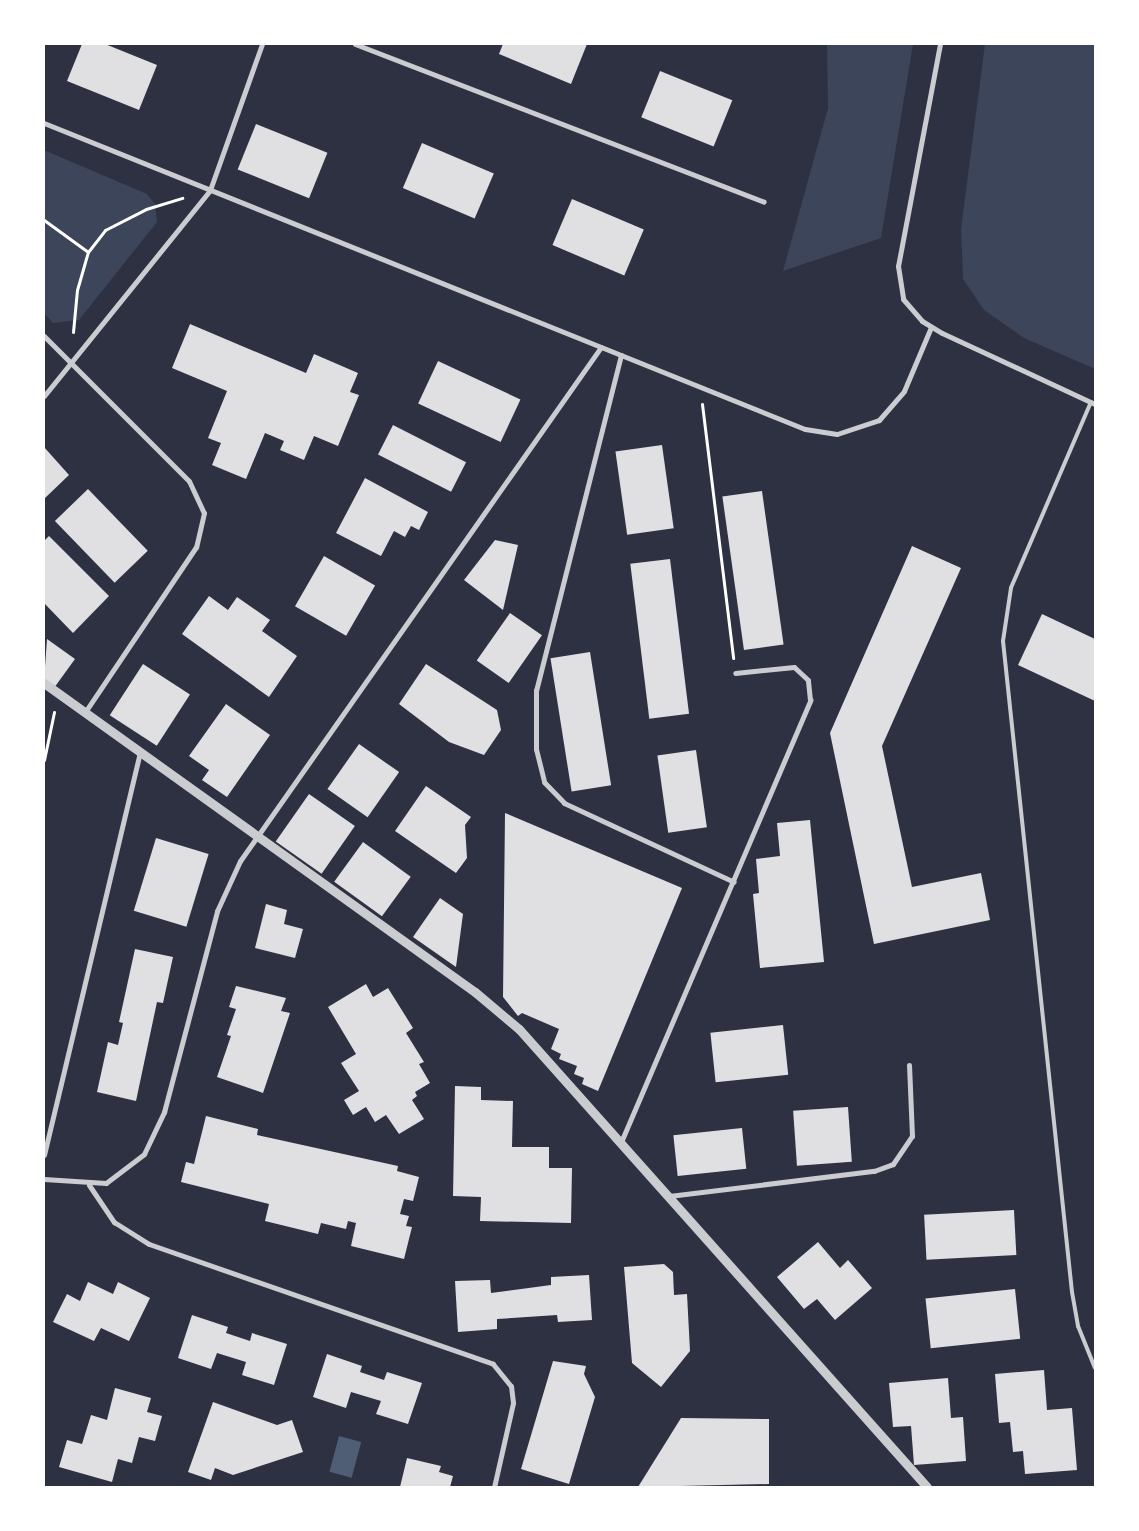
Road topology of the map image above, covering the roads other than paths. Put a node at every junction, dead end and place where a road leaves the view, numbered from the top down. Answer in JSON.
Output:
{"nodes":[{"id":1,"x":262,"y":44,"type":"edge"},
{"id":2,"x":355,"y":44,"type":"edge"},
{"id":3,"x":940,"y":44,"type":"edge"},
{"id":4,"x":44,"y":123,"type":"edge"},
{"id":5,"x":210,"y":190,"type":"junction"},
{"id":6,"x":764,"y":202,"type":"dead end"},
{"id":7,"x":932,"y":327,"type":"junction"},
{"id":8,"x":44,"y":336,"type":"edge"},
{"id":9,"x":601,"y":347,"type":"junction"},
{"id":10,"x":622,"y":355,"type":"junction"},
{"id":11,"x":70,"y":363,"type":"junction"},
{"id":12,"x":44,"y":396,"type":"edge"},
{"id":13,"x":1093,"y":403,"type":"edge"},
{"id":14,"x":735,"y":673,"type":"road end"},
{"id":15,"x":44,"y":682,"type":"edge"},
{"id":16,"x":85,"y":712,"type":"junction"},
{"id":17,"x":140,"y":752,"type":"junction"},
{"id":18,"x":257,"y":835,"type":"junction"},
{"id":19,"x":734,"y":882,"type":"junction"},
{"id":20,"x":909,"y":1065,"type":"dead end"},
{"id":21,"x":621,"y":1142,"type":"junction"},
{"id":22,"x":44,"y":1155,"type":"edge"},
{"id":23,"x":44,"y":1178,"type":"edge"},
{"id":24,"x":89,"y":1185,"type":"junction"},
{"id":25,"x":669,"y":1196,"type":"junction"},
{"id":26,"x":1095,"y":1368,"type":"edge"},
{"id":27,"x":494,"y":1487,"type":"edge"},
{"id":28,"x":927,"y":1487,"type":"edge"}],
"edges":[{"from":1,"to":5,"type":"street"},
{"from":2,"to":6,"type":"street"},
{"from":3,"to":7,"type":"street"},
{"from":4,"to":5,"type":"street"},
{"from":5,"to":9,"type":"street"},
{"from":5,"to":11,"type":"street"},
{"from":7,"to":10,"type":"street"},
{"from":7,"to":13,"type":"street"},
{"from":8,"to":11,"type":"street"},
{"from":9,"to":10,"type":"street"},
{"from":9,"to":18,"type":"street"},
{"from":10,"to":19,"type":"street"},
{"from":11,"to":12,"type":"street"},
{"from":11,"to":16,"type":"street"},
{"from":13,"to":26,"type":"lane"},
{"from":14,"to":19,"type":"street"},
{"from":15,"to":16,"type":"street"},
{"from":16,"to":17,"type":"street"},
{"from":17,"to":18,"type":"street"},
{"from":17,"to":22,"type":"street"},
{"from":18,"to":21,"type":"street"},
{"from":18,"to":24,"type":"street"},
{"from":19,"to":21,"type":"street"},
{"from":20,"to":25,"type":"street"},
{"from":21,"to":25,"type":"street"},
{"from":23,"to":24,"type":"street"},
{"from":24,"to":27,"type":"street"},
{"from":25,"to":28,"type":"street"}]}
